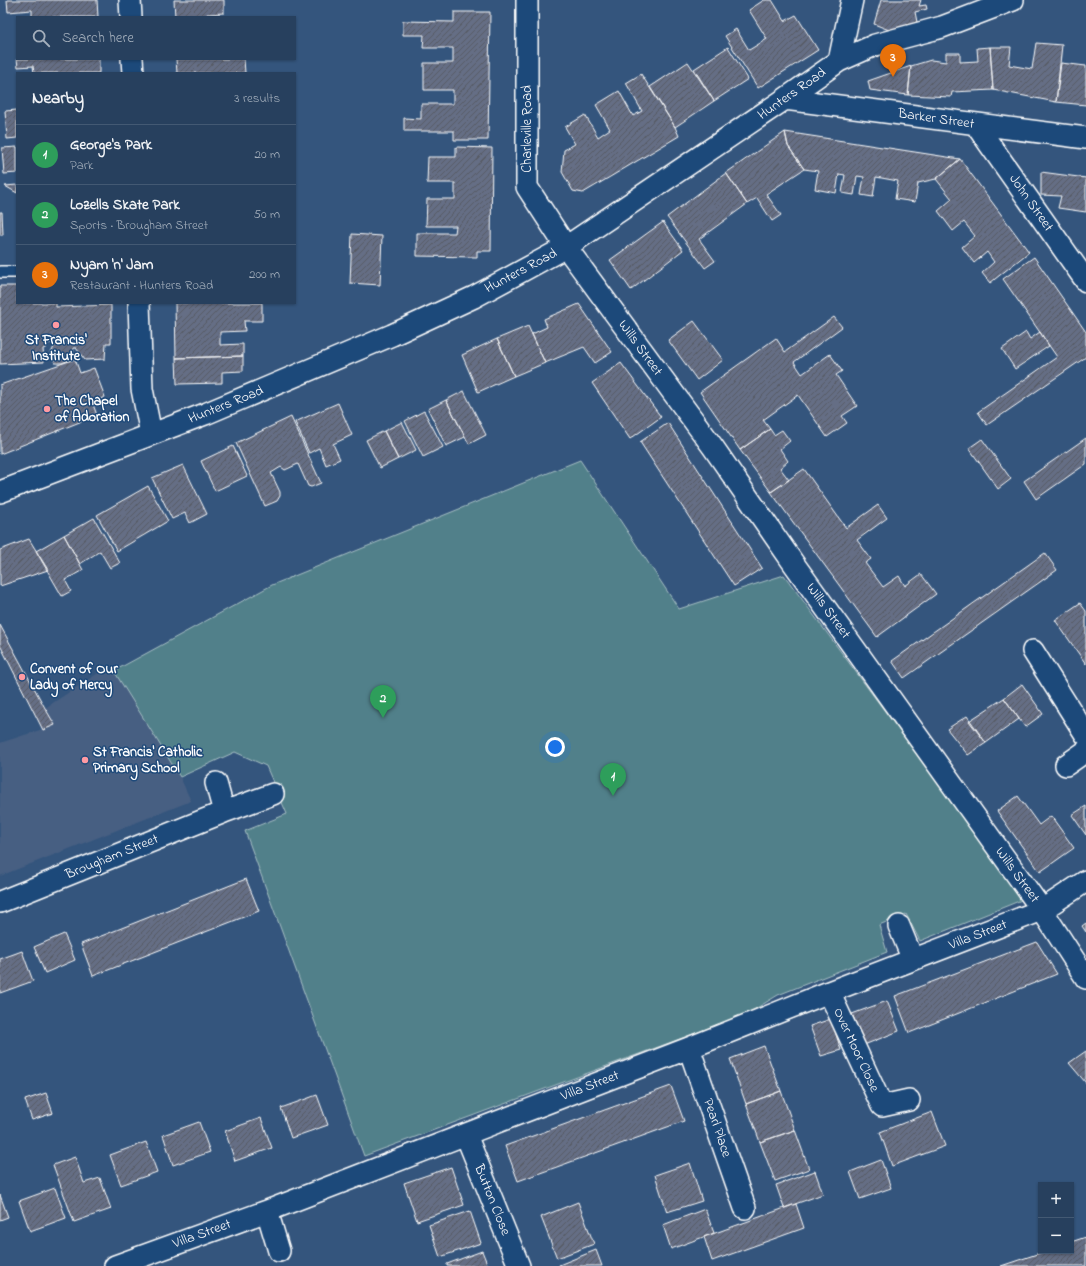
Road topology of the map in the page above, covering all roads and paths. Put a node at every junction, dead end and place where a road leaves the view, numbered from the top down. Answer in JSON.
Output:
{"nodes":[{"id":1,"x":130,"y":0,"type":"edge"},
{"id":2,"x":527,"y":0,"type":"edge"},
{"id":3,"x":852,"y":0,"type":"edge"},
{"id":4,"x":1013,"y":0,"type":"edge"},
{"id":5,"x":131,"y":16,"type":"edge"},
{"id":6,"x":132,"y":60,"type":"edge"},
{"id":7,"x":839,"y":61,"type":"junction"},
{"id":8,"x":132,"y":72,"type":"edge"},
{"id":9,"x":785,"y":99,"type":"junction"},
{"id":10,"x":976,"y":125,"type":"junction"},
{"id":11,"x":1086,"y":138,"type":"edge"},
{"id":12,"x":566,"y":247,"type":"junction"},
{"id":13,"x":0,"y":272,"type":"edge"},
{"id":14,"x":16,"y":272,"type":"edge"},
{"id":15,"x":1086,"y":281,"type":"edge"},
{"id":16,"x":139,"y":304,"type":"edge"},
{"id":17,"x":151,"y":434,"type":"junction"},
{"id":18,"x":0,"y":492,"type":"edge"},
{"id":19,"x":1033,"y":651,"type":"dead end"},
{"id":20,"x":1086,"y":735,"type":"edge"},
{"id":21,"x":1086,"y":751,"type":"edge"},
{"id":22,"x":1066,"y":765,"type":"dead end"},
{"id":23,"x":216,"y":783,"type":"dead end"},
{"id":24,"x":273,"y":794,"type":"dead end"},
{"id":25,"x":224,"y":812,"type":"junction"},
{"id":26,"x":1086,"y":881,"type":"edge"},
{"id":27,"x":0,"y":902,"type":"edge"},
{"id":28,"x":1042,"y":910,"type":"junction"},
{"id":29,"x":899,"y":926,"type":"dead end"},
{"id":30,"x":913,"y":960,"type":"junction"},
{"id":31,"x":1086,"y":978,"type":"edge"},
{"id":32,"x":829,"y":992,"type":"junction"},
{"id":33,"x":689,"y":1048,"type":"junction"},
{"id":34,"x":909,"y":1100,"type":"dead end"},
{"id":35,"x":466,"y":1135,"type":"junction"},
{"id":36,"x":745,"y":1208,"type":"dead end"},
{"id":37,"x":267,"y":1211,"type":"junction"},
{"id":38,"x":279,"y":1251,"type":"dead end"},
{"id":39,"x":115,"y":1266,"type":"edge"},
{"id":40,"x":519,"y":1266,"type":"edge"}],
"edges":[{"from":1,"to":5,"type":"street"},
{"from":2,"to":12,"type":"street","name":"Charleville Road"},
{"from":3,"to":7,"type":"street"},
{"from":4,"to":7,"type":"street","name":"Hunters Road"},
{"from":6,"to":8,"type":"street"},
{"from":7,"to":9,"type":"street","name":"Hunters Road"},
{"from":9,"to":10,"type":"street","name":"Barker Street"},
{"from":9,"to":12,"type":"street","name":"Hunters Road"},
{"from":10,"to":11,"type":"street","name":"Barker Street"},
{"from":10,"to":15,"type":"street","name":"John Street"},
{"from":12,"to":17,"type":"street","name":"Hunters Road"},
{"from":12,"to":28,"type":"street","name":"Wills Street"},
{"from":13,"to":14,"type":"lane"},
{"from":16,"to":17,"type":"street"},
{"from":17,"to":18,"type":"street","name":"Hunters Road"},
{"from":19,"to":20,"type":"street"},
{"from":21,"to":22,"type":"street"},
{"from":23,"to":25,"type":"street"},
{"from":24,"to":25,"type":"street","name":"Brougham Street"},
{"from":25,"to":27,"type":"street","name":"Brougham Street"},
{"from":26,"to":28,"type":"street","name":"Villa Street"},
{"from":28,"to":30,"type":"street","name":"Villa Street"},
{"from":28,"to":31,"type":"street","name":"Wills Street"},
{"from":29,"to":30,"type":"street"},
{"from":30,"to":32,"type":"street","name":"Villa Street"},
{"from":32,"to":33,"type":"street","name":"Villa Street"},
{"from":32,"to":34,"type":"street","name":"Over Moor Close"},
{"from":33,"to":35,"type":"street","name":"Villa Street"},
{"from":33,"to":36,"type":"street","name":"Pearl Place"},
{"from":35,"to":37,"type":"street","name":"Villa Street"},
{"from":35,"to":40,"type":"street","name":"Button Close"},
{"from":37,"to":38,"type":"street"},
{"from":37,"to":39,"type":"street","name":"Villa Street"}]}
